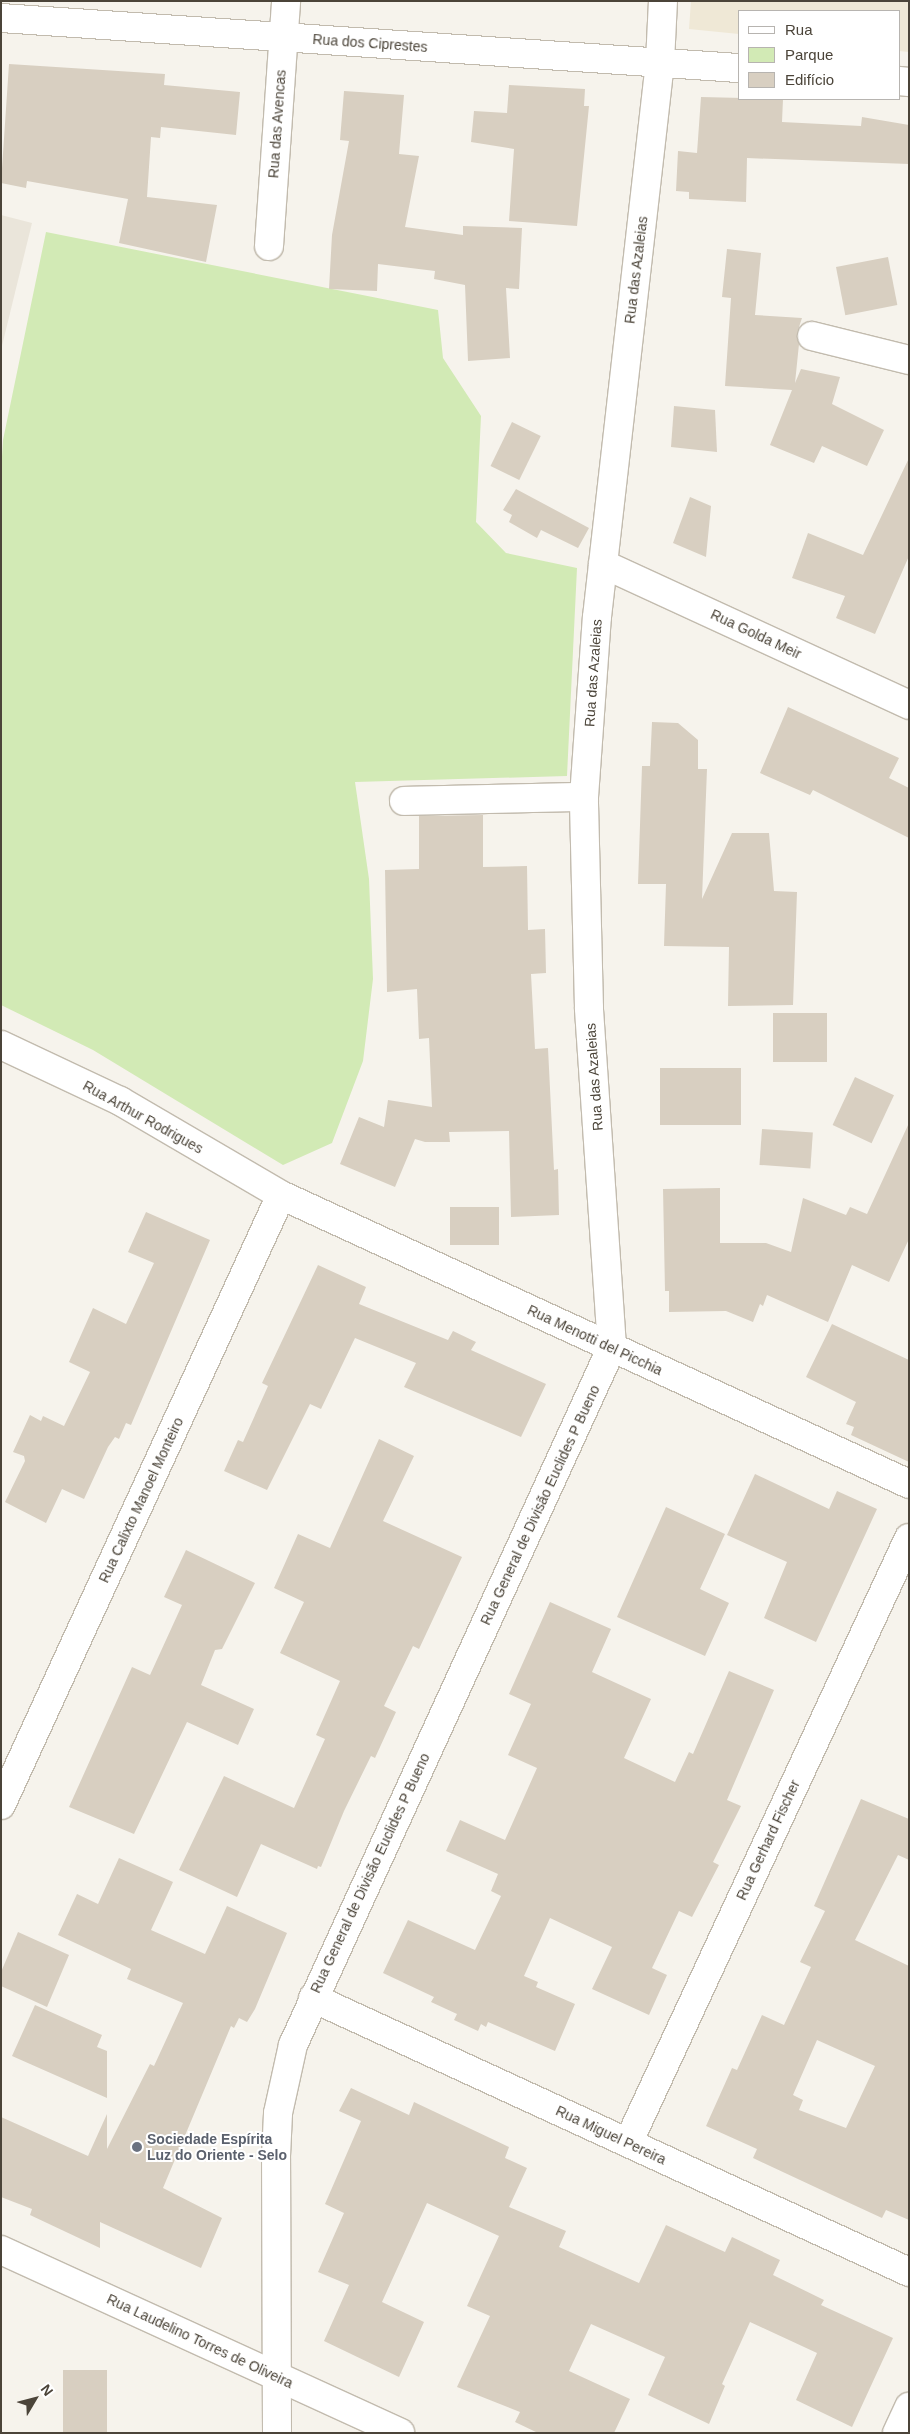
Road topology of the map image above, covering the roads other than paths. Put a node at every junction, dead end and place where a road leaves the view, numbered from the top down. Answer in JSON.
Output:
{"nodes":[{"id":1,"x":286,"y":1,"type":"edge"},
{"id":2,"x":663,"y":1,"type":"edge"},
{"id":3,"x":1,"y":18,"type":"edge"},
{"id":4,"x":283,"y":37,"type":"junction"},
{"id":5,"x":660,"y":62,"type":"junction"},
{"id":6,"x":738,"y":68,"type":"edge"},
{"id":7,"x":269,"y":246,"type":"dead end"},
{"id":8,"x":812,"y":336,"type":"dead end"},
{"id":9,"x":909,"y":360,"type":"edge"},
{"id":10,"x":603,"y":564,"type":"junction"},
{"id":11,"x":909,"y":705,"type":"edge"},
{"id":12,"x":584,"y":797,"type":"junction"},
{"id":13,"x":404,"y":801,"type":"dead end"},
{"id":14,"x":1,"y":1046,"type":"edge"},
{"id":15,"x":281,"y":1195,"type":"junction"},
{"id":16,"x":612,"y":1347,"type":"junction"},
{"id":17,"x":909,"y":1484,"type":"edge"},
{"id":18,"x":909,"y":1538,"type":"edge"},
{"id":19,"x":1,"y":1805,"type":"edge"},
{"id":20,"x":313,"y":1998,"type":"junction"},
{"id":21,"x":628,"y":2143,"type":"junction"},
{"id":22,"x":1,"y":2250,"type":"edge"},
{"id":23,"x":909,"y":2272,"type":"edge"},
{"id":24,"x":275,"y":2376,"type":"junction"},
{"id":25,"x":909,"y":2407,"type":"edge"},
{"id":26,"x":277,"y":2433,"type":"edge"},
{"id":27,"x":400,"y":2433,"type":"edge"},
{"id":28,"x":897,"y":2433,"type":"edge"}],
"edges":[{"from":1,"to":4,"type":"street","name":"Rua das Avencas"},
{"from":2,"to":5,"type":"street","name":"Rua das Azaleias"},
{"from":3,"to":4,"type":"street","name":"Rua dos Ciprestes"},
{"from":4,"to":5,"type":"street","name":"Rua dos Ciprestes"},
{"from":4,"to":7,"type":"street","name":"Rua das Avencas"},
{"from":5,"to":6,"type":"street","name":"Rua dos Ciprestes"},
{"from":5,"to":10,"type":"street","name":"Rua das Azaleias"},
{"from":8,"to":9,"type":"street"},
{"from":10,"to":11,"type":"street","name":"Rua Golda Meir"},
{"from":10,"to":12,"type":"street","name":"Rua das Azaleias"},
{"from":12,"to":13,"type":"street"},
{"from":12,"to":16,"type":"street","name":"Rua das Azaleias"},
{"from":14,"to":15,"type":"street","name":"Rua Arthur Rodrigues"},
{"from":15,"to":16,"type":"street","name":"Rua Menotti del Picchia"},
{"from":15,"to":19,"type":"street","name":"Rua Calixto Manoel Monteiro"},
{"from":16,"to":17,"type":"street","name":"Rua Menotti del Picchia"},
{"from":16,"to":20,"type":"street","name":"Rua General de Divisão Euclides P Bueno"},
{"from":18,"to":21,"type":"street","name":"Rua Gerhard Fischer"},
{"from":20,"to":21,"type":"street","name":"Rua Miguel Pereira"},
{"from":20,"to":24,"type":"street","name":"Rua General de Divisão Euclides P Bueno"},
{"from":21,"to":23,"type":"street","name":"Rua Miguel Pereira"},
{"from":22,"to":24,"type":"street","name":"Rua Laudelino Torres de Oliveira"},
{"from":24,"to":26,"type":"street","name":"Rua General de Divisão Euclides P Bueno"},
{"from":24,"to":27,"type":"street","name":"Rua Laudelino Torres de Oliveira"},
{"from":25,"to":28,"type":"street"}]}
